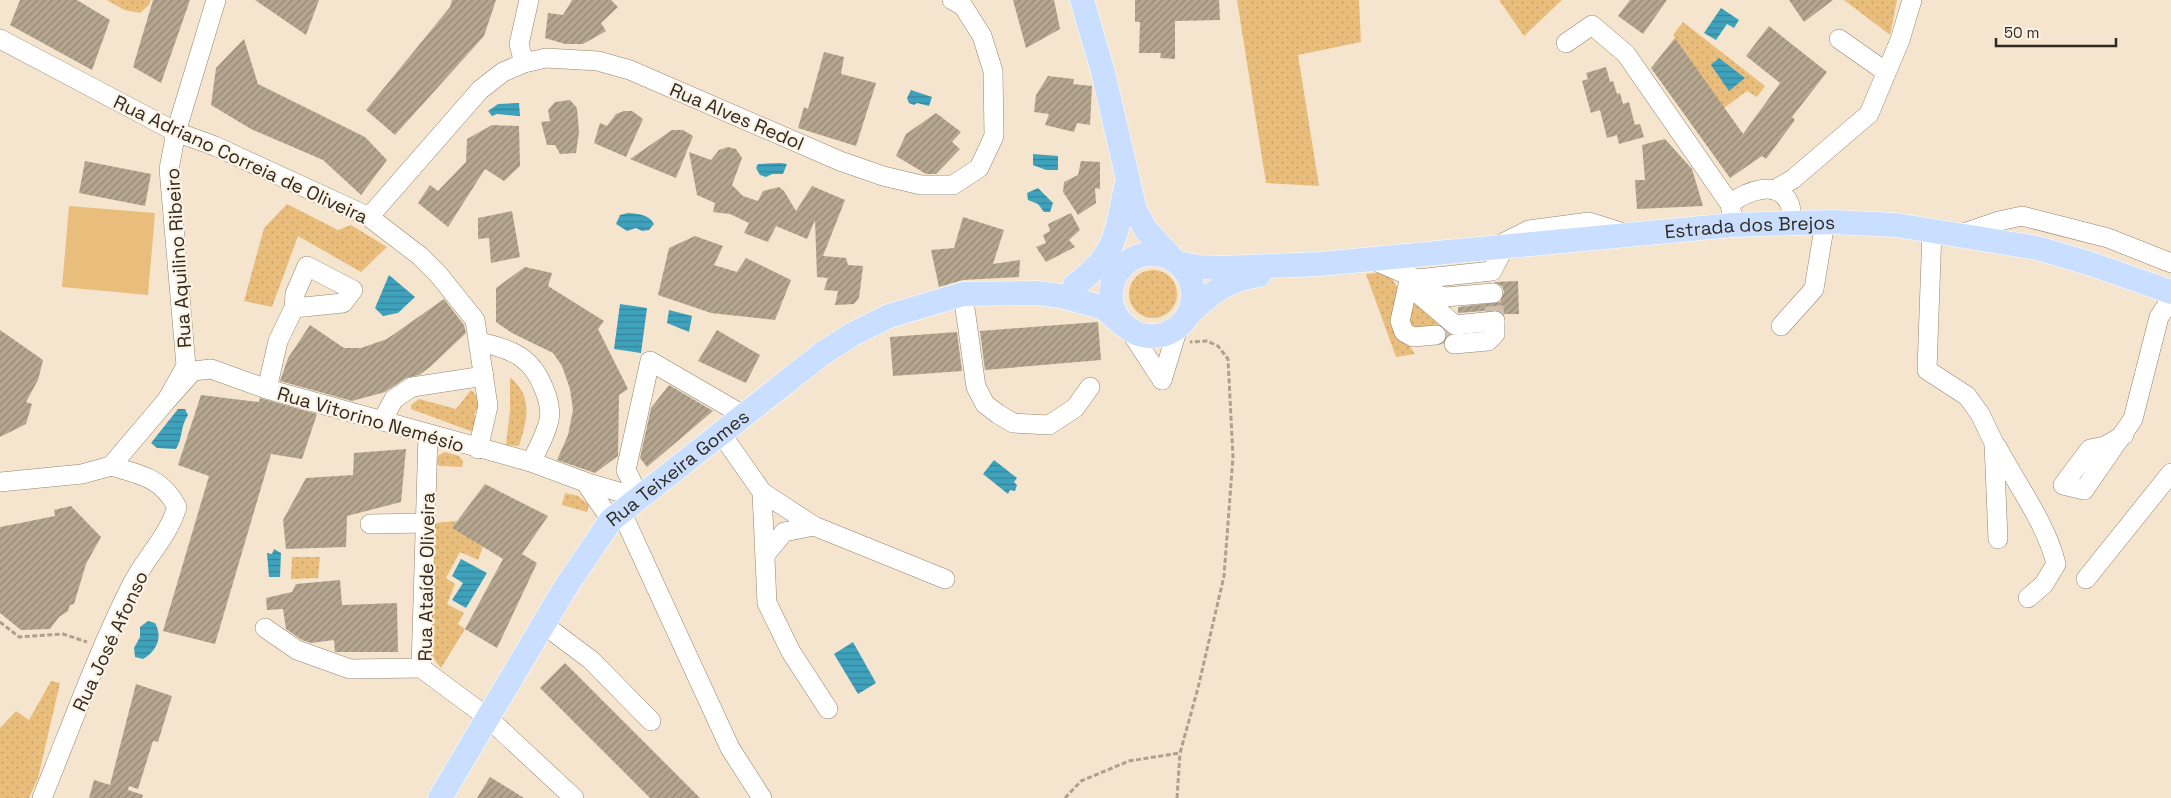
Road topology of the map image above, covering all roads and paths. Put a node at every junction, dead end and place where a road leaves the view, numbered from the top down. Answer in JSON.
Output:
{"nodes":[{"id":1,"x":216,"y":0,"type":"edge"},
{"id":2,"x":529,"y":0,"type":"edge"},
{"id":3,"x":952,"y":0,"type":"edge"},
{"id":4,"x":1082,"y":0,"type":"edge"},
{"id":5,"x":1912,"y":0,"type":"edge"},
{"id":6,"x":0,"y":39,"type":"edge"},
{"id":7,"x":1839,"y":40,"type":"dead end"},
{"id":8,"x":1566,"y":43,"type":"dead end"},
{"id":9,"x":524,"y":63,"type":"junction"},
{"id":10,"x":1886,"y":72,"type":"junction"},
{"id":11,"x":176,"y":132,"type":"junction"},
{"id":12,"x":1127,"y":179,"type":"junction"},
{"id":13,"x":1774,"y":190,"type":"junction"},
{"id":14,"x":1732,"y":214,"type":"junction"},
{"id":15,"x":369,"y":217,"type":"junction"},
{"id":16,"x":1825,"y":222,"type":"junction"},
{"id":17,"x":1791,"y":223,"type":"junction"},
{"id":18,"x":1932,"y":230,"type":"junction"},
{"id":19,"x":1656,"y":232,"type":"junction"},
{"id":20,"x":1627,"y":234,"type":"junction"},
{"id":21,"x":1961,"y":234,"type":"junction"},
{"id":22,"x":1555,"y":241,"type":"junction"},
{"id":23,"x":1175,"y":260,"type":"junction"},
{"id":24,"x":1379,"y":263,"type":"junction"},
{"id":25,"x":2171,"y":263,"type":"edge"},
{"id":26,"x":1320,"y":264,"type":"junction"},
{"id":27,"x":1119,"y":271,"type":"junction"},
{"id":28,"x":1412,"y":282,"type":"junction"},
{"id":29,"x":1495,"y":284,"type":"junction"},
{"id":30,"x":1075,"y":285,"type":"junction"},
{"id":31,"x":2171,"y":292,"type":"edge"},
{"id":32,"x":1038,"y":293,"type":"junction"},
{"id":33,"x":963,"y":294,"type":"junction"},
{"id":34,"x":2171,"y":299,"type":"edge"},
{"id":35,"x":1429,"y":303,"type":"junction"},
{"id":36,"x":294,"y":308,"type":"dead end"},
{"id":37,"x":182,"y":326,"type":"junction"},
{"id":38,"x":1781,"y":326,"type":"dead end"},
{"id":39,"x":1127,"y":328,"type":"junction"},
{"id":40,"x":1180,"y":329,"type":"junction"},
{"id":41,"x":480,"y":342,"type":"junction"},
{"id":42,"x":211,"y":369,"type":"junction"},
{"id":43,"x":484,"y":376,"type":"junction"},
{"id":44,"x":1090,"y":388,"type":"dead end"},
{"id":45,"x":266,"y":389,"type":"junction"},
{"id":46,"x":167,"y":400,"type":"junction"},
{"id":47,"x":743,"y":415,"type":"junction"},
{"id":48,"x":382,"y":422,"type":"junction"},
{"id":49,"x":720,"y":432,"type":"junction"},
{"id":50,"x":428,"y":435,"type":"junction"},
{"id":51,"x":2124,"y":435,"type":"dead end"},
{"id":52,"x":1994,"y":443,"type":"junction"},
{"id":53,"x":478,"y":449,"type":"junction"},
{"id":54,"x":531,"y":462,"type":"junction"},
{"id":55,"x":111,"y":466,"type":"junction"},
{"id":56,"x":2171,"y":473,"type":"edge"},
{"id":57,"x":0,"y":482,"type":"edge"},
{"id":58,"x":586,"y":482,"type":"junction"},
{"id":59,"x":762,"y":492,"type":"junction"},
{"id":60,"x":624,"y":509,"type":"junction"},
{"id":61,"x":426,"y":523,"type":"junction"},
{"id":62,"x":370,"y":524,"type":"dead end"},
{"id":63,"x":814,"y":526,"type":"junction"},
{"id":64,"x":1998,"y":539,"type":"dead end"},
{"id":65,"x":766,"y":554,"type":"junction"},
{"id":66,"x":945,"y":579,"type":"dead end"},
{"id":67,"x":2086,"y":579,"type":"dead end"},
{"id":68,"x":2028,"y":598,"type":"dead end"},
{"id":69,"x":0,"y":622,"type":"edge"},
{"id":70,"x":543,"y":624,"type":"junction"},
{"id":71,"x":265,"y":628,"type":"dead end"},
{"id":72,"x":104,"y":649,"type":"junction"},
{"id":73,"x":421,"y":668,"type":"junction"},
{"id":74,"x":828,"y":709,"type":"dead end"},
{"id":75,"x":488,"y":717,"type":"junction"},
{"id":76,"x":651,"y":721,"type":"dead end"},
{"id":77,"x":1180,"y":753,"type":"junction"},
{"id":78,"x":42,"y":798,"type":"edge"},
{"id":79,"x":440,"y":798,"type":"edge"},
{"id":80,"x":574,"y":798,"type":"edge"},
{"id":81,"x":762,"y":798,"type":"edge"},
{"id":82,"x":1065,"y":798,"type":"edge"},
{"id":83,"x":1177,"y":798,"type":"edge"}],
"edges":[{"from":1,"to":11,"type":"street","name":"Rua Aquilino Ribeiro"},
{"from":2,"to":9,"type":"street"},
{"from":3,"to":9,"type":"street","name":"Rua Alves Redol"},
{"from":4,"to":12,"type":"main road"},
{"from":5,"to":10,"type":"street"},
{"from":6,"to":11,"type":"street","name":"Rua Adriano Correia de Oliveira"},
{"from":7,"to":10,"type":"street"},
{"from":8,"to":14,"type":"street"},
{"from":9,"to":15,"type":"street","name":"Rua Alves Redol"},
{"from":10,"to":13,"type":"street"},
{"from":11,"to":15,"type":"street","name":"Rua Adriano Correia de Oliveira"},
{"from":11,"to":37,"type":"street","name":"Rua Aquilino Ribeiro"},
{"from":12,"to":23,"type":"main road"},
{"from":12,"to":27,"type":"main road"},
{"from":12,"to":30,"type":"main road"},
{"from":13,"to":14,"type":"street"},
{"from":13,"to":17,"type":"street"},
{"from":14,"to":17,"type":"main road","name":"Estrada dos Brejos"},
{"from":14,"to":19,"type":"main road","name":"Estrada dos Brejos"},
{"from":15,"to":41,"type":"street","name":"Rua Adriano Correia de Oliveira"},
{"from":16,"to":17,"type":"main road","name":"Estrada dos Brejos"},
{"from":16,"to":18,"type":"main road","name":"Estrada dos Brejos"},
{"from":16,"to":38,"type":"street"},
{"from":18,"to":21,"type":"main road","name":"Estrada dos Brejos"},
{"from":18,"to":52,"type":"street"},
{"from":19,"to":20,"type":"main road","name":"Estrada dos Brejos"},
{"from":19,"to":22,"type":"street"},
{"from":20,"to":22,"type":"main road","name":"Estrada dos Brejos"},
{"from":20,"to":29,"type":"street"},
{"from":21,"to":25,"type":"street"},
{"from":21,"to":31,"type":"main road","name":"Estrada dos Brejos"},
{"from":22,"to":29,"type":"main road","name":"Estrada dos Brejos"},
{"from":23,"to":26,"type":"main road","name":"Estrada dos Brejos"},
{"from":23,"to":27,"type":"main road"},
{"from":23,"to":40,"type":"main road"},
{"from":24,"to":26,"type":"main road","name":"Estrada dos Brejos"},
{"from":24,"to":28,"type":"street"},
{"from":24,"to":29,"type":"main road","name":"Estrada dos Brejos"},
{"from":26,"to":40,"type":"main road","name":"Estrada dos Brejos"},
{"from":27,"to":30,"type":"main road","name":"Rua Teixeira Gomes"},
{"from":27,"to":39,"type":"main road"},
{"from":28,"to":29,"type":"street"},
{"from":28,"to":29,"type":"street"},
{"from":28,"to":35,"type":"street"},
{"from":29,"to":35,"type":"street"},
{"from":29,"to":35,"type":"street"},
{"from":30,"to":32,"type":"main road","name":"Rua Teixeira Gomes"},
{"from":32,"to":33,"type":"main road","name":"Rua Teixeira Gomes"},
{"from":32,"to":39,"type":"main road","name":"Rua Teixeira Gomes"},
{"from":33,"to":44,"type":"street"},
{"from":33,"to":47,"type":"main road","name":"Rua Teixeira Gomes"},
{"from":34,"to":51,"type":"street"},
{"from":36,"to":45,"type":"street"},
{"from":37,"to":42,"type":"street"},
{"from":37,"to":46,"type":"street","name":"Rua Aquilino Ribeiro"},
{"from":39,"to":40,"type":"main road"},
{"from":39,"to":40,"type":"street"},
{"from":40,"to":77,"type":"path"},
{"from":41,"to":43,"type":"street","name":"Rua Adriano Correia de Oliveira"},
{"from":41,"to":54,"type":"street"},
{"from":42,"to":45,"type":"street","name":"Rua Vitorino Nemésio"},
{"from":42,"to":46,"type":"street"},
{"from":43,"to":48,"type":"street"},
{"from":43,"to":53,"type":"street","name":"Rua Adriano Correia de Oliveira"},
{"from":45,"to":48,"type":"street","name":"Rua Vitorino Nemésio"},
{"from":46,"to":55,"type":"street","name":"Rua Aquilino Ribeiro"},
{"from":47,"to":49,"type":"main road","name":"Rua Teixeira Gomes"},
{"from":47,"to":60,"type":"street"},
{"from":48,"to":50,"type":"street","name":"Rua Vitorino Nemésio"},
{"from":49,"to":59,"type":"street"},
{"from":49,"to":60,"type":"main road","name":"Rua Teixeira Gomes"},
{"from":50,"to":53,"type":"street","name":"Rua Vitorino Nemésio"},
{"from":50,"to":61,"type":"street","name":"Rua Ataíde Oliveira"},
{"from":52,"to":64,"type":"street"},
{"from":52,"to":68,"type":"street"},
{"from":53,"to":54,"type":"street","name":"Rua Vitorino Nemésio"},
{"from":54,"to":58,"type":"street","name":"Rua Vitorino Nemésio"},
{"from":55,"to":57,"type":"street"},
{"from":55,"to":72,"type":"street","name":"Rua José Afonso"},
{"from":56,"to":67,"type":"street"},
{"from":58,"to":60,"type":"street"},
{"from":58,"to":60,"type":"street","name":"Rua Vitorino Nemésio"},
{"from":59,"to":63,"type":"street"},
{"from":59,"to":65,"type":"street"},
{"from":60,"to":70,"type":"main road","name":"Rua Teixeira Gomes"},
{"from":60,"to":81,"type":"street"},
{"from":61,"to":62,"type":"street"},
{"from":61,"to":73,"type":"street","name":"Rua Ataíde Oliveira"},
{"from":63,"to":65,"type":"street"},
{"from":63,"to":66,"type":"street"},
{"from":65,"to":74,"type":"street"},
{"from":69,"to":72,"type":"path"},
{"from":70,"to":75,"type":"main road","name":"Rua Teixeira Gomes"},
{"from":70,"to":76,"type":"street"},
{"from":71,"to":73,"type":"street"},
{"from":72,"to":78,"type":"street","name":"Rua José Afonso"},
{"from":73,"to":75,"type":"street","name":"Rua Ataíde Oliveira"},
{"from":75,"to":79,"type":"main road","name":"Rua Teixeira Gomes"},
{"from":75,"to":80,"type":"street","name":"Rua Ataíde Oliveira"},
{"from":77,"to":82,"type":"path"},
{"from":77,"to":83,"type":"path"}]}
